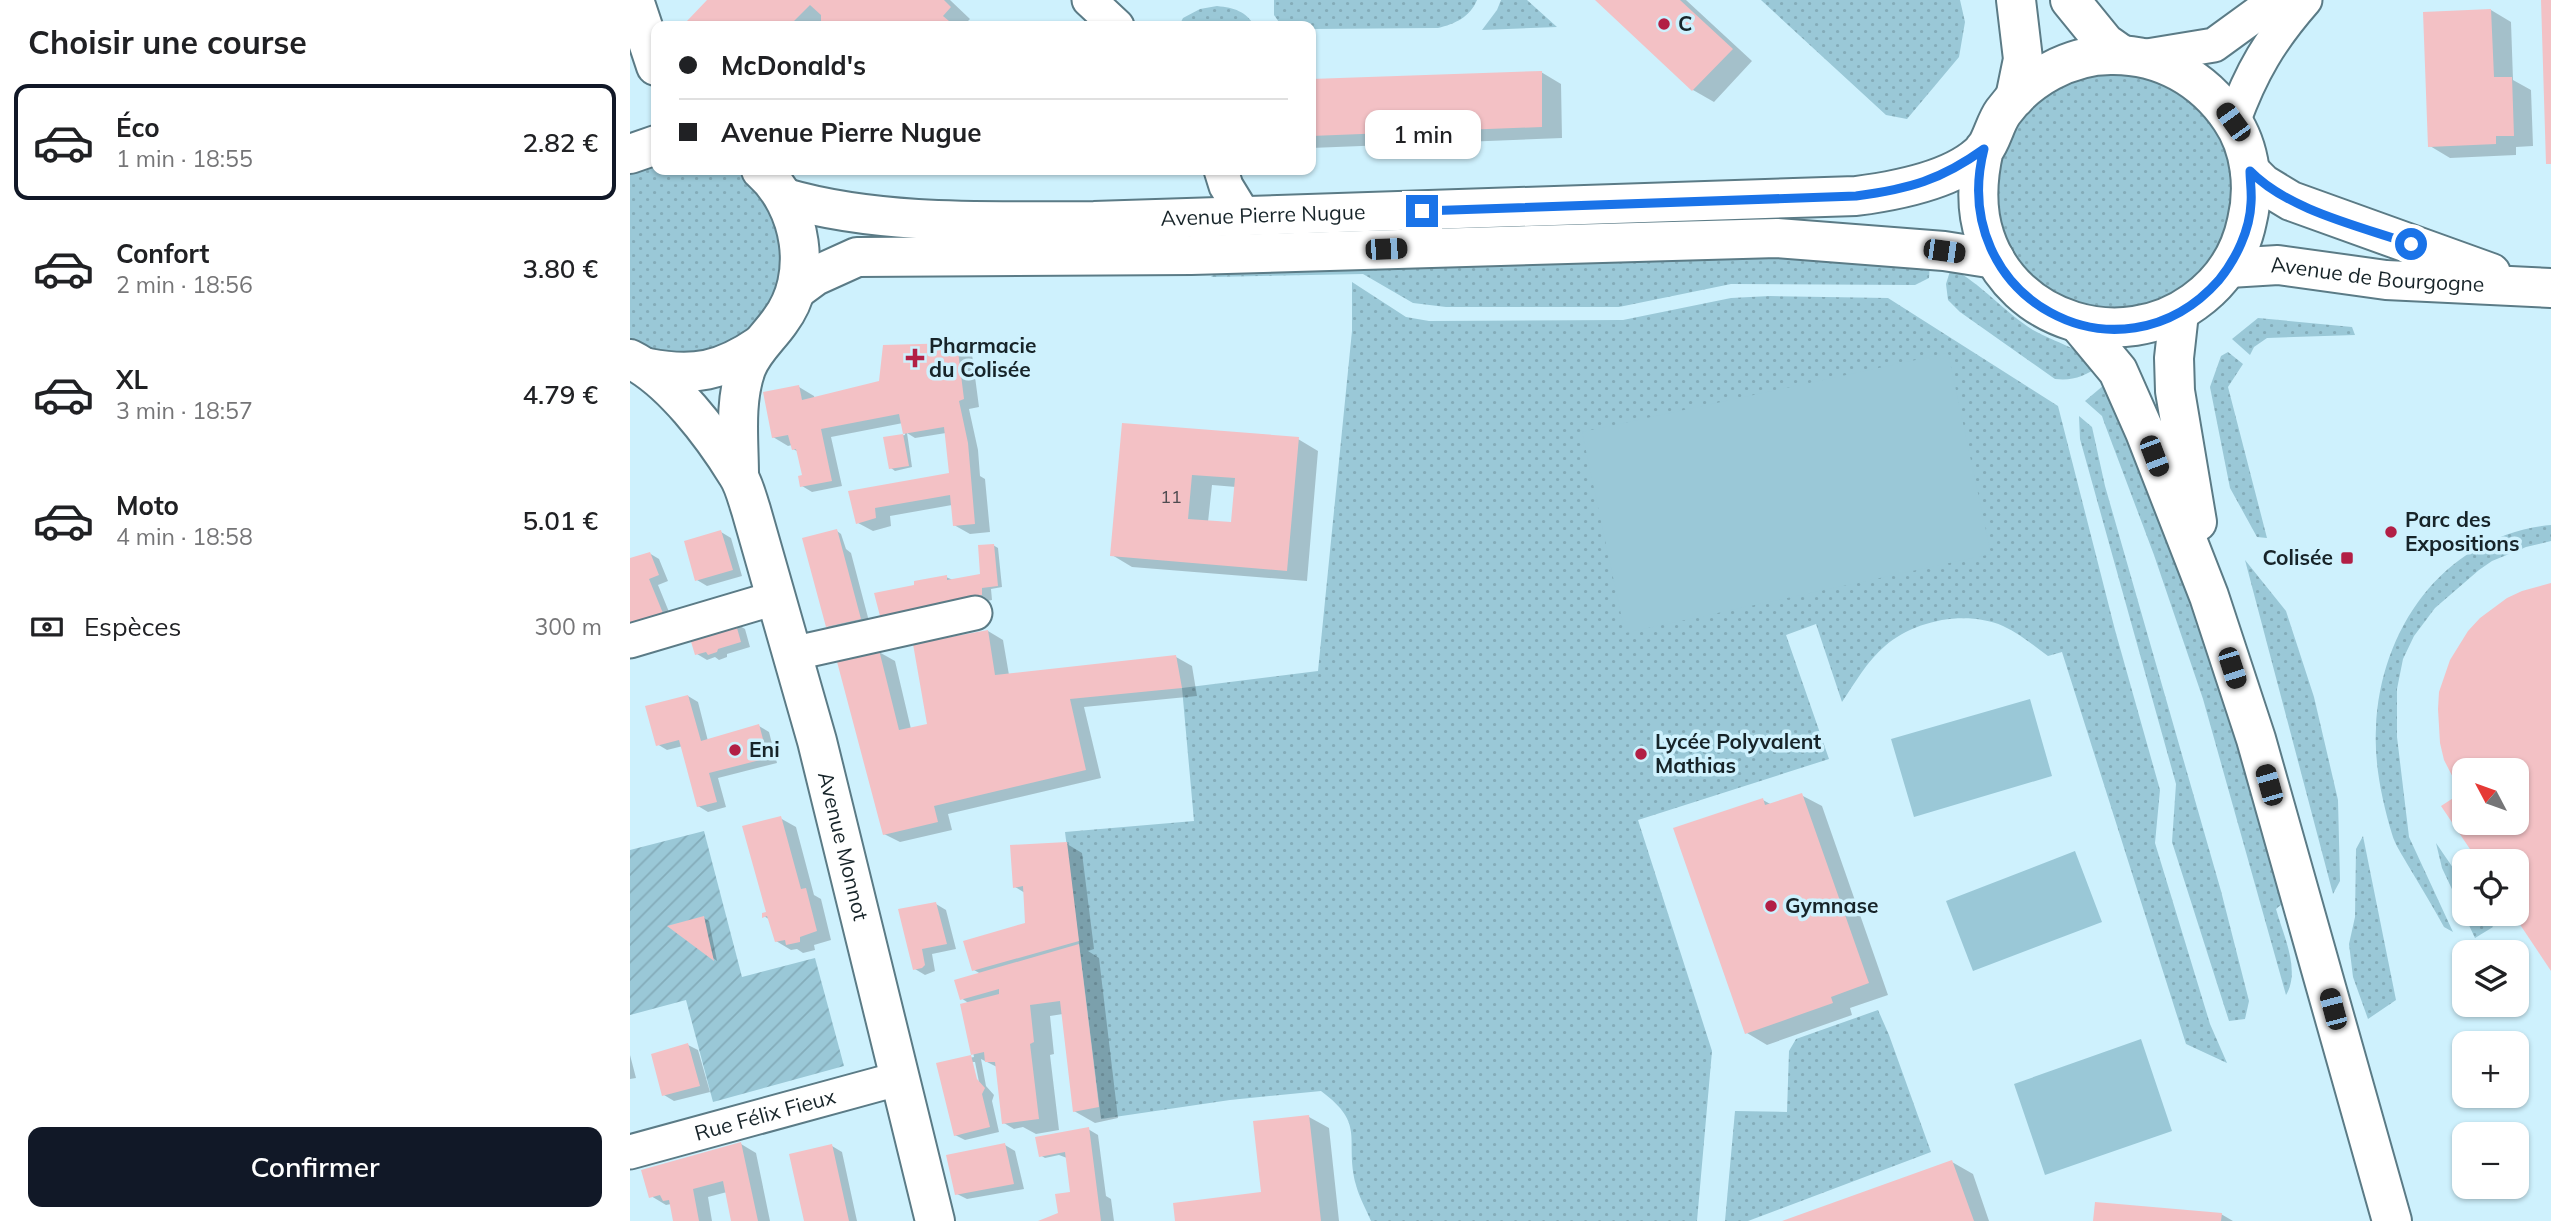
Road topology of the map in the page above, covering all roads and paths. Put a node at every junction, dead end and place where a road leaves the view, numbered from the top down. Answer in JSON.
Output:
{"nodes":[{"id":1,"x":634,"y":0,"type":"edge"},
{"id":2,"x":1089,"y":0,"type":"edge"},
{"id":3,"x":2016,"y":0,"type":"edge"},
{"id":4,"x":2070,"y":0,"type":"edge"},
{"id":5,"x":2276,"y":0,"type":"edge"},
{"id":6,"x":2305,"y":0,"type":"edge"},
{"id":7,"x":1112,"y":21,"type":"edge"},
{"id":8,"x":651,"y":51,"type":"edge"},
{"id":9,"x":2132,"y":56,"type":"junction"},
{"id":10,"x":2015,"y":98,"type":"junction"},
{"id":11,"x":2233,"y":122,"type":"junction"},
{"id":12,"x":651,"y":147,"type":"edge"},
{"id":13,"x":1984,"y":149,"type":"junction"},
{"id":14,"x":630,"y":154,"type":"edge"},
{"id":15,"x":2250,"y":171,"type":"junction"},
{"id":16,"x":765,"y":175,"type":"edge"},
{"id":17,"x":1223,"y":175,"type":"edge"},
{"id":18,"x":785,"y":198,"type":"junction"},
{"id":19,"x":1245,"y":217,"type":"junction"},
{"id":20,"x":1995,"y":259,"type":"junction"},
{"id":21,"x":2229,"y":268,"type":"junction"},
{"id":22,"x":2538,"y":287,"type":"edge"},
{"id":23,"x":796,"y":290,"type":"junction"},
{"id":24,"x":2179,"y":313,"type":"junction"},
{"id":25,"x":2079,"y":324,"type":"junction"},
{"id":26,"x":760,"y":345,"type":"junction"},
{"id":27,"x":639,"y":363,"type":"edge"},
{"id":28,"x":739,"y":476,"type":"junction"},
{"id":29,"x":2209,"y":596,"type":"junction"},
{"id":30,"x":775,"y":598,"type":"junction"},
{"id":31,"x":975,"y":613,"type":"dead end"},
{"id":32,"x":630,"y":641,"type":"edge"},
{"id":33,"x":791,"y":654,"type":"junction"},
{"id":34,"x":901,"y":1078,"type":"junction"},
{"id":35,"x":630,"y":1152,"type":"edge"},
{"id":36,"x":935,"y":1221,"type":"edge"},
{"id":37,"x":2392,"y":1221,"type":"edge"}],
"edges":[{"from":1,"to":8,"type":"main road"},
{"from":2,"to":7,"type":"street"},
{"from":3,"to":10,"type":"main road"},
{"from":4,"to":9,"type":"main road"},
{"from":5,"to":9,"type":"street","name":"Avenue Pierre Nugue"},
{"from":6,"to":11,"type":"street"},
{"from":9,"to":10,"type":"main road","name":"Avenue Pierre Nugue"},
{"from":9,"to":11,"type":"main road","name":"Avenue Pierre Nugue"},
{"from":10,"to":13,"type":"main road","name":"Avenue Pierre Nugue"},
{"from":11,"to":15,"type":"main road","name":"Avenue Pierre Nugue"},
{"from":12,"to":14,"type":"main road"},
{"from":13,"to":19,"type":"main road","name":"Avenue Pierre Nugue"},
{"from":13,"to":20,"type":"main road","name":"Avenue Pierre Nugue"},
{"from":15,"to":21,"type":"main road","name":"Avenue Pierre Nugue"},
{"from":15,"to":22,"type":"main road","name":"Avenue de Bourgogne"},
{"from":16,"to":18,"type":"main road"},
{"from":17,"to":19,"type":"street"},
{"from":18,"to":19,"type":"main road","name":"Avenue Pierre Nugue"},
{"from":18,"to":23,"type":"main road"},
{"from":20,"to":23,"type":"main road","name":"Avenue Pierre Nugue"},
{"from":20,"to":25,"type":"main road","name":"Avenue Pierre Nugue"},
{"from":21,"to":22,"type":"main road","name":"Avenue de Bourgogne"},
{"from":21,"to":24,"type":"main road","name":"Avenue Pierre Nugue"},
{"from":23,"to":26,"type":"main road"},
{"from":24,"to":25,"type":"main road","name":"Avenue Pierre Nugue"},
{"from":24,"to":29,"type":"main road"},
{"from":25,"to":29,"type":"main road"},
{"from":26,"to":27,"type":"main road"},
{"from":26,"to":28,"type":"main road"},
{"from":27,"to":28,"type":"main road"},
{"from":28,"to":30,"type":"main road","name":"Avenue Monnot"},
{"from":29,"to":37,"type":"main road"},
{"from":30,"to":32,"type":"street"},
{"from":30,"to":33,"type":"main road","name":"Avenue Monnot"},
{"from":31,"to":33,"type":"street"},
{"from":33,"to":34,"type":"main road","name":"Avenue Monnot"},
{"from":34,"to":35,"type":"street","name":"Rue Félix Fieux"},
{"from":34,"to":36,"type":"main road","name":"Avenue Monnot"}]}
